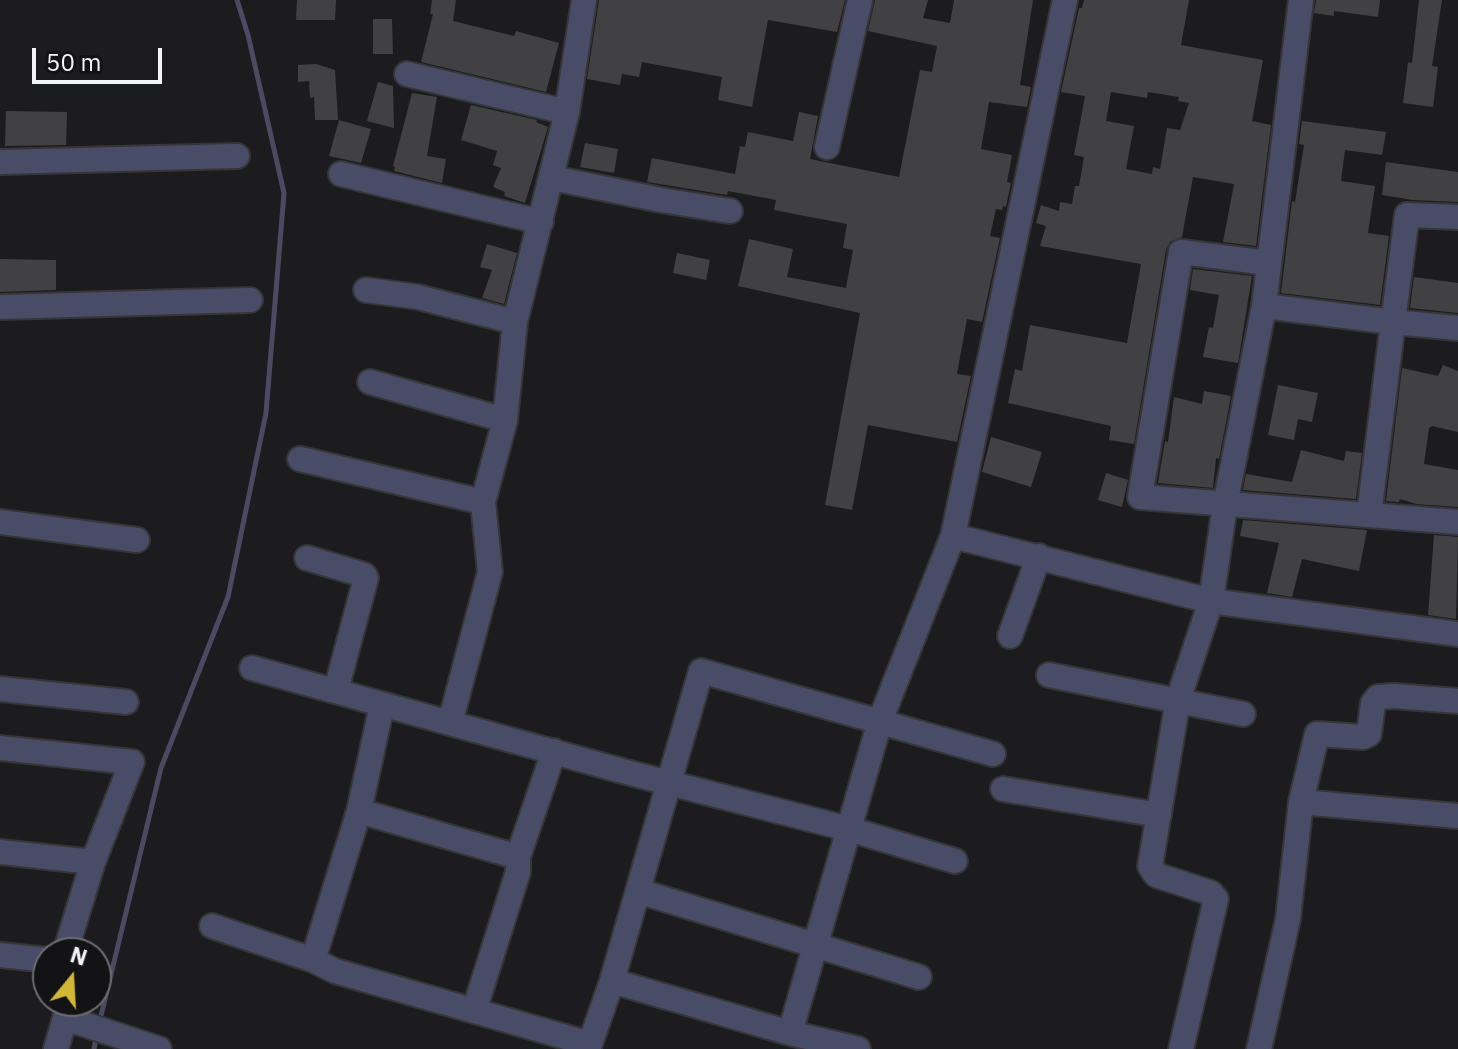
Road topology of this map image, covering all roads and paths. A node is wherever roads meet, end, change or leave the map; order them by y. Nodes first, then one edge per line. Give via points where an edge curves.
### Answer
1 (584, 0) edge
2 (860, 0) edge
3 (1065, 0) edge
4 (1301, 0) edge
5 (407, 74) dead end
6 (567, 112) junction
7 (827, 147) dead end
8 (237, 156) dead end
9 (0, 162) edge
10 (341, 174) dead end
11 (552, 178) junction
12 (730, 211) dead end
13 (1458, 217) edge
14 (541, 222) junction
15 (1268, 263) junction
16 (366, 290) dead end
17 (250, 300) dead end
18 (1264, 306) junction
19 (0, 307) edge
20 (515, 322) junction
21 (1393, 322) junction
22 (1458, 328) edge
23 (370, 382) dead end
24 (505, 420) junction
25 (300, 459) dead end
26 (483, 502) junction
27 (1225, 505) junction
28 (1369, 515) junction
29 (0, 522) edge
30 (1458, 522) edge
31 (953, 536) junction
32 (137, 540) dead end
33 (1039, 556) junction
34 (307, 558) dead end
35 (1211, 601) junction
36 (1458, 634) edge
37 (1010, 636) dead end
38 (252, 668) dead end
39 (1049, 675) dead end
40 (0, 689) edge
41 (336, 690) junction
42 (1178, 700) junction
43 (1458, 701) edge
44 (126, 702) dead end
45 (382, 705) junction
46 (1243, 714) dead end
47 (880, 721) junction
48 (450, 723) junction
49 (0, 748) edge
50 (554, 751) junction
51 (993, 754) dead end
52 (670, 784) junction
53 (1003, 789) dead end
54 (1301, 802) junction
55 (359, 811) junction
56 (1159, 815) junction
57 (1458, 816) edge
58 (849, 829) junction
59 (0, 852) edge
60 (518, 857) junction
61 (955, 861) dead end
62 (93, 862) junction
63 (638, 891) junction
64 (212, 926) dead end
65 (70, 937) edge
66 (815, 946) junction
67 (0, 955) edge
68 (32, 958) edge
69 (313, 960) junction
70 (919, 977) dead end
71 (612, 981) junction
72 (474, 1011) junction
73 (64, 1017) edge
74 (79, 1017) edge
75 (790, 1033) junction
76 (56, 1049) edge
77 (159, 1049) edge
78 (858, 1049) edge
79 (1181, 1049) edge
80 (1259, 1049) edge

1 - 6 street
2 - 7 street
3 - 31 street
4 - 15 street
5 - 6 street
6 - 11 street
8 - 9 street
10 - 14 street
11 - 12 street
11 - 14 street
13 - 21 street via 1407,215
14 - 20 street
15 - 18 street
15 - 27 street via 1181,252 1140,497
16 - 20 street via 418,297
17 - 19 street
18 - 21 street
18 - 27 street
20 - 24 street
21 - 22 street
21 - 28 street
23 - 24 street
24 - 26 street
25 - 26 street
26 - 48 street via 490,572
27 - 28 street
27 - 35 street
28 - 30 street
29 - 32 street
31 - 33 street
31 - 47 street
33 - 35 street
33 - 37 street
34 - 41 street via 366,578
35 - 36 street
35 - 42 street
38 - 41 street
39 - 42 street
40 - 44 street
41 - 45 street
42 - 46 street
42 - 56 street
43 - 54 street via 1378,697 1369,734 1317,734
45 - 48 street
45 - 55 street
47 - 51 street
47 - 52 street via 701,671
47 - 58 street
48 - 50 street
49 - 62 street via 132,762
50 - 52 street
50 - 60 street
52 - 58 street
52 - 63 street
53 - 56 street
54 - 57 street
54 - 80 street via 1288,919
55 - 60 street
55 - 69 street
56 - 79 street via 1150,866 1156,875 1216,899
58 - 61 street
58 - 66 street
59 - 62 street
60 - 72 street via 518,872
62 - 65 street
63 - 66 street
63 - 71 street
64 - 69 street
66 - 70 street
66 - 75 street
67 - 68 street
69 - 72 street
71 - 72 street via 590,1044
71 - 75 street
73 - 76 street
74 - 77 street via 98,1029
75 - 78 street

